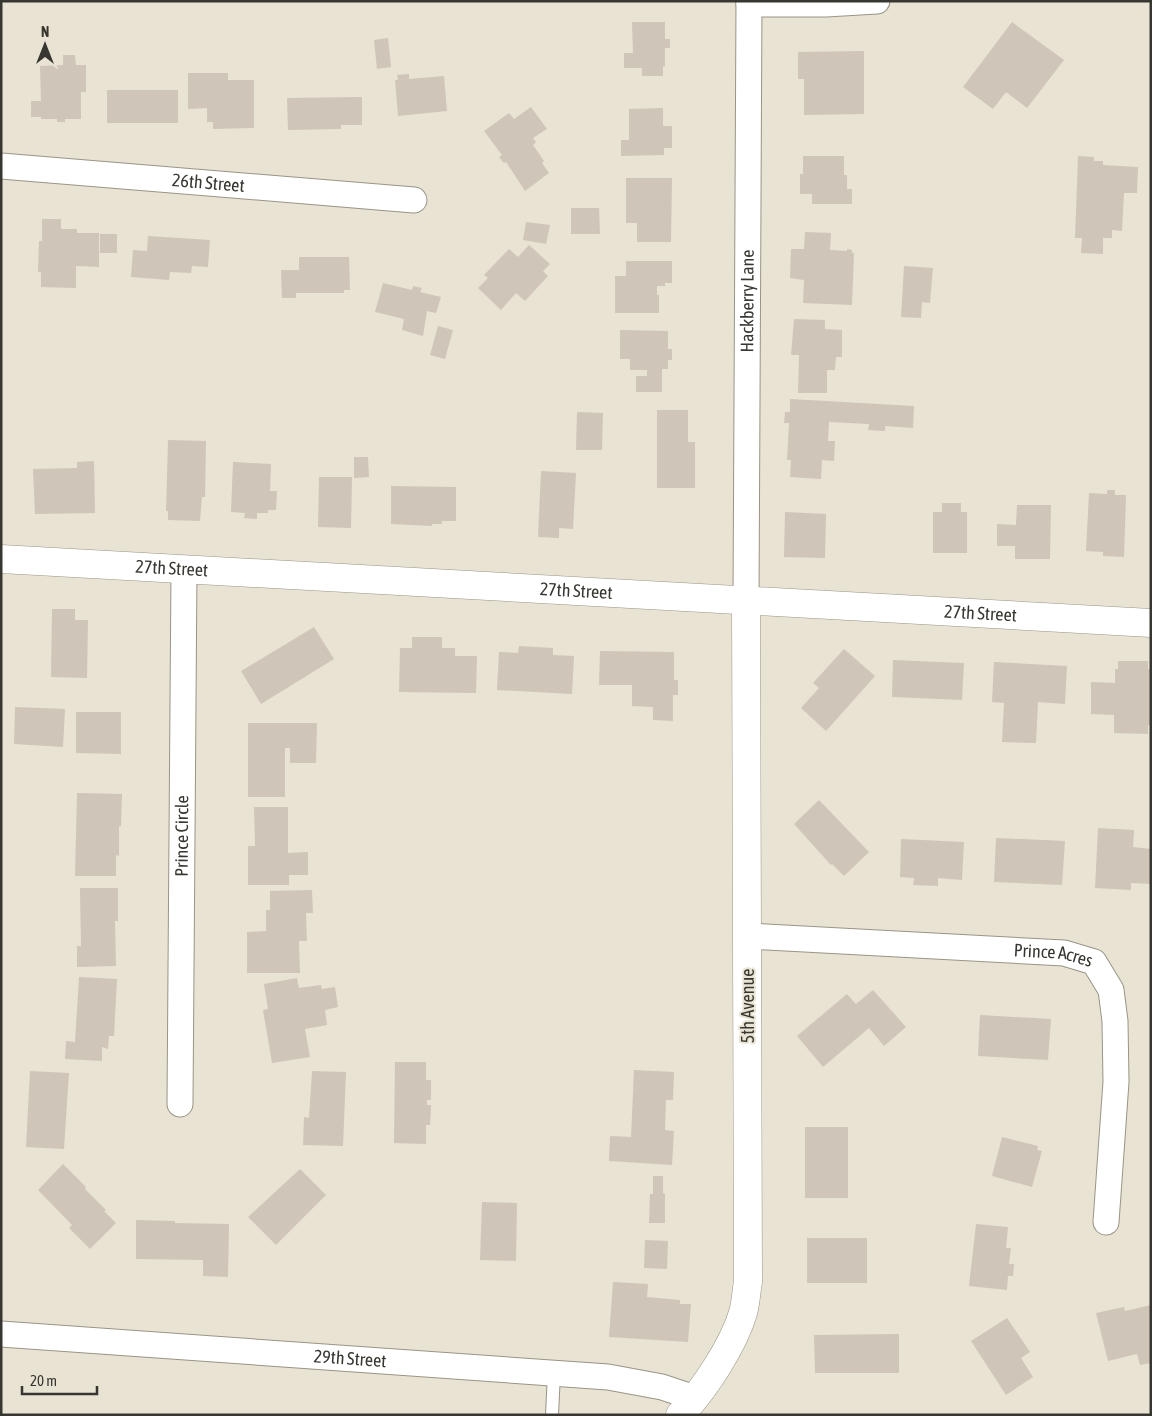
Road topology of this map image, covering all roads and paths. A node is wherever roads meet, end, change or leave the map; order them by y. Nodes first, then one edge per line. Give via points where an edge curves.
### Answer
1 (877, 1) edge
2 (749, 3) edge
3 (1, 166) edge
4 (414, 200) dead end
5 (1, 559) edge
6 (184, 569) junction
7 (746, 600) junction
8 (1151, 623) edge
9 (748, 936) junction
10 (180, 1104) dead end
11 (1106, 1222) dead end
12 (1, 1334) edge
13 (554, 1374) junction
14 (688, 1406) edge
15 (552, 1415) edge

1 - 2 street
2 - 7 street, Hackberry Lane
3 - 4 street, 26th Street
5 - 6 street, 27th Street
6 - 7 street, 27th Street
6 - 10 street, Prince Circle
7 - 8 street, 27th Street
7 - 9 street, 5th Avenue
9 - 11 street, Prince Acres via 1064,953 1094,962 1112,990 1115,1021 1116,1082
9 - 14 street, 5th Avenue via 748,1282 743,1312 729,1346
12 - 13 street, 29th Street
13 - 14 street, 29th Street via 608,1377 662,1388
13 - 15 lane

